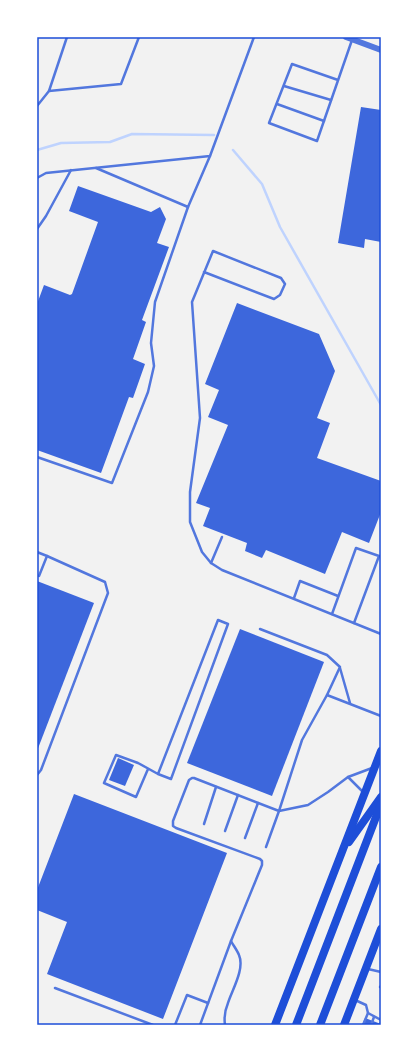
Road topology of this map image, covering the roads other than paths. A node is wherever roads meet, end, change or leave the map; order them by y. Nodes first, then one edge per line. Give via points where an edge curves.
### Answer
1 (67, 37) edge
2 (139, 37) edge
3 (254, 37) edge
4 (348, 38) edge
5 (381, 50) edge
6 (338, 80) junction
7 (284, 86) junction
8 (49, 91) junction
9 (331, 100) junction
10 (277, 104) junction
11 (37, 106) edge
12 (324, 121) junction
13 (210, 156) junction
14 (95, 168) junction
15 (71, 170) junction
16 (37, 178) edge
17 (188, 207) junction
18 (37, 229) edge
19 (204, 272) junction
20 (37, 457) edge
21 (222, 537) dead end
22 (37, 552) edge
23 (47, 556) junction
24 (212, 563) junction
25 (39, 576) dead end
26 (338, 596) junction
27 (294, 598) junction
28 (332, 614) junction
29 (354, 623) junction
30 (260, 629) dead end
31 (381, 634) edge
32 (340, 667) junction
33 (327, 695) junction
34 (350, 704) junction
35 (381, 716) edge
36 (381, 750) edge
37 (375, 766) junction
38 (148, 769) junction
39 (158, 774) junction
40 (37, 775) edge
41 (348, 777) junction
42 (216, 787) junction
43 (364, 794) junction
44 (238, 796) junction
45 (381, 797) edge
46 (258, 803) junction
47 (381, 804) edge
48 (279, 811) junction
49 (204, 824) dead end
50 (224, 831) dead end
51 (245, 838) dead end
52 (266, 847) dead end
53 (342, 852) junction
54 (381, 867) edge
55 (381, 929) edge
56 (231, 941) junction
57 (378, 946) edge
58 (366, 968) junction
59 (381, 972) edge
60 (55, 988) dead end
61 (354, 999) junction
62 (208, 1004) junction
63 (368, 1012) junction
64 (374, 1017) junction
65 (381, 1022) edge
66 (154, 1025) edge
67 (175, 1025) edge
68 (200, 1025) edge
69 (225, 1025) edge
70 (275, 1025) edge
71 (296, 1025) edge
72 (320, 1025) edge
73 (344, 1025) edge
74 (363, 1025) edge
75 (371, 1025) edge

1 - 8 lane
2 - 8 lane via 121,84
3 - 13 lane
4 - 5 street
4 - 6 lane
6 - 7 lane via 292,64
6 - 9 lane
7 - 9 lane
7 - 10 lane
8 - 11 lane
9 - 12 lane
10 - 12 lane
10 - 12 lane via 269,123 317,141
13 - 14 lane
13 - 17 lane
14 - 15 lane
14 - 17 lane
15 - 16 lane via 46,173
15 - 18 lane
17 - 20 lane via 155,302 151,343 154,366 148,392 112,483
19 - 19 lane via 212,251 282,278 284,284 280,295 274,298
19 - 24 lane via 192,302 200,418 190,492 190,522 202,552
21 - 24 lane
22 - 23 lane
23 - 25 lane
23 - 40 lane via 105,582 108,593
24 - 27 lane via 222,570
26 - 27 lane via 300,581
26 - 28 lane
26 - 29 lane via 356,548 379,556
27 - 28 lane
28 - 29 lane
29 - 31 lane
30 - 32 lane via 327,655
32 - 33 lane
32 - 34 lane
33 - 34 lane
33 - 48 lane via 302,740
34 - 35 lane
36 - 37 highway
37 - 41 lane
37 - 43 highway
38 - 38 lane via 136,797 104,783 116,755
38 - 39 lane
39 - 39 lane via 171,779 228,624 218,620
41 - 43 lane
41 - 48 lane via 308,805
42 - 44 lane
42 - 49 lane
42 - 56 lane via 194,778 189,780 173,826 262,861
43 - 53 highway
44 - 46 lane
44 - 50 lane
45 - 53 highway
46 - 48 lane
46 - 51 lane
47 - 71 highway
48 - 52 lane
53 - 70 highway
54 - 72 highway
55 - 57 highway
56 - 62 lane
56 - 69 lane via 239,954 241,964 226,1010
57 - 58 highway
58 - 59 lane
58 - 61 highway
60 - 66 lane
61 - 63 lane via 366,1005
61 - 73 highway
62 - 67 lane via 187,995
62 - 68 lane
63 - 64 lane
63 - 74 lane
64 - 65 lane
64 - 75 lane

